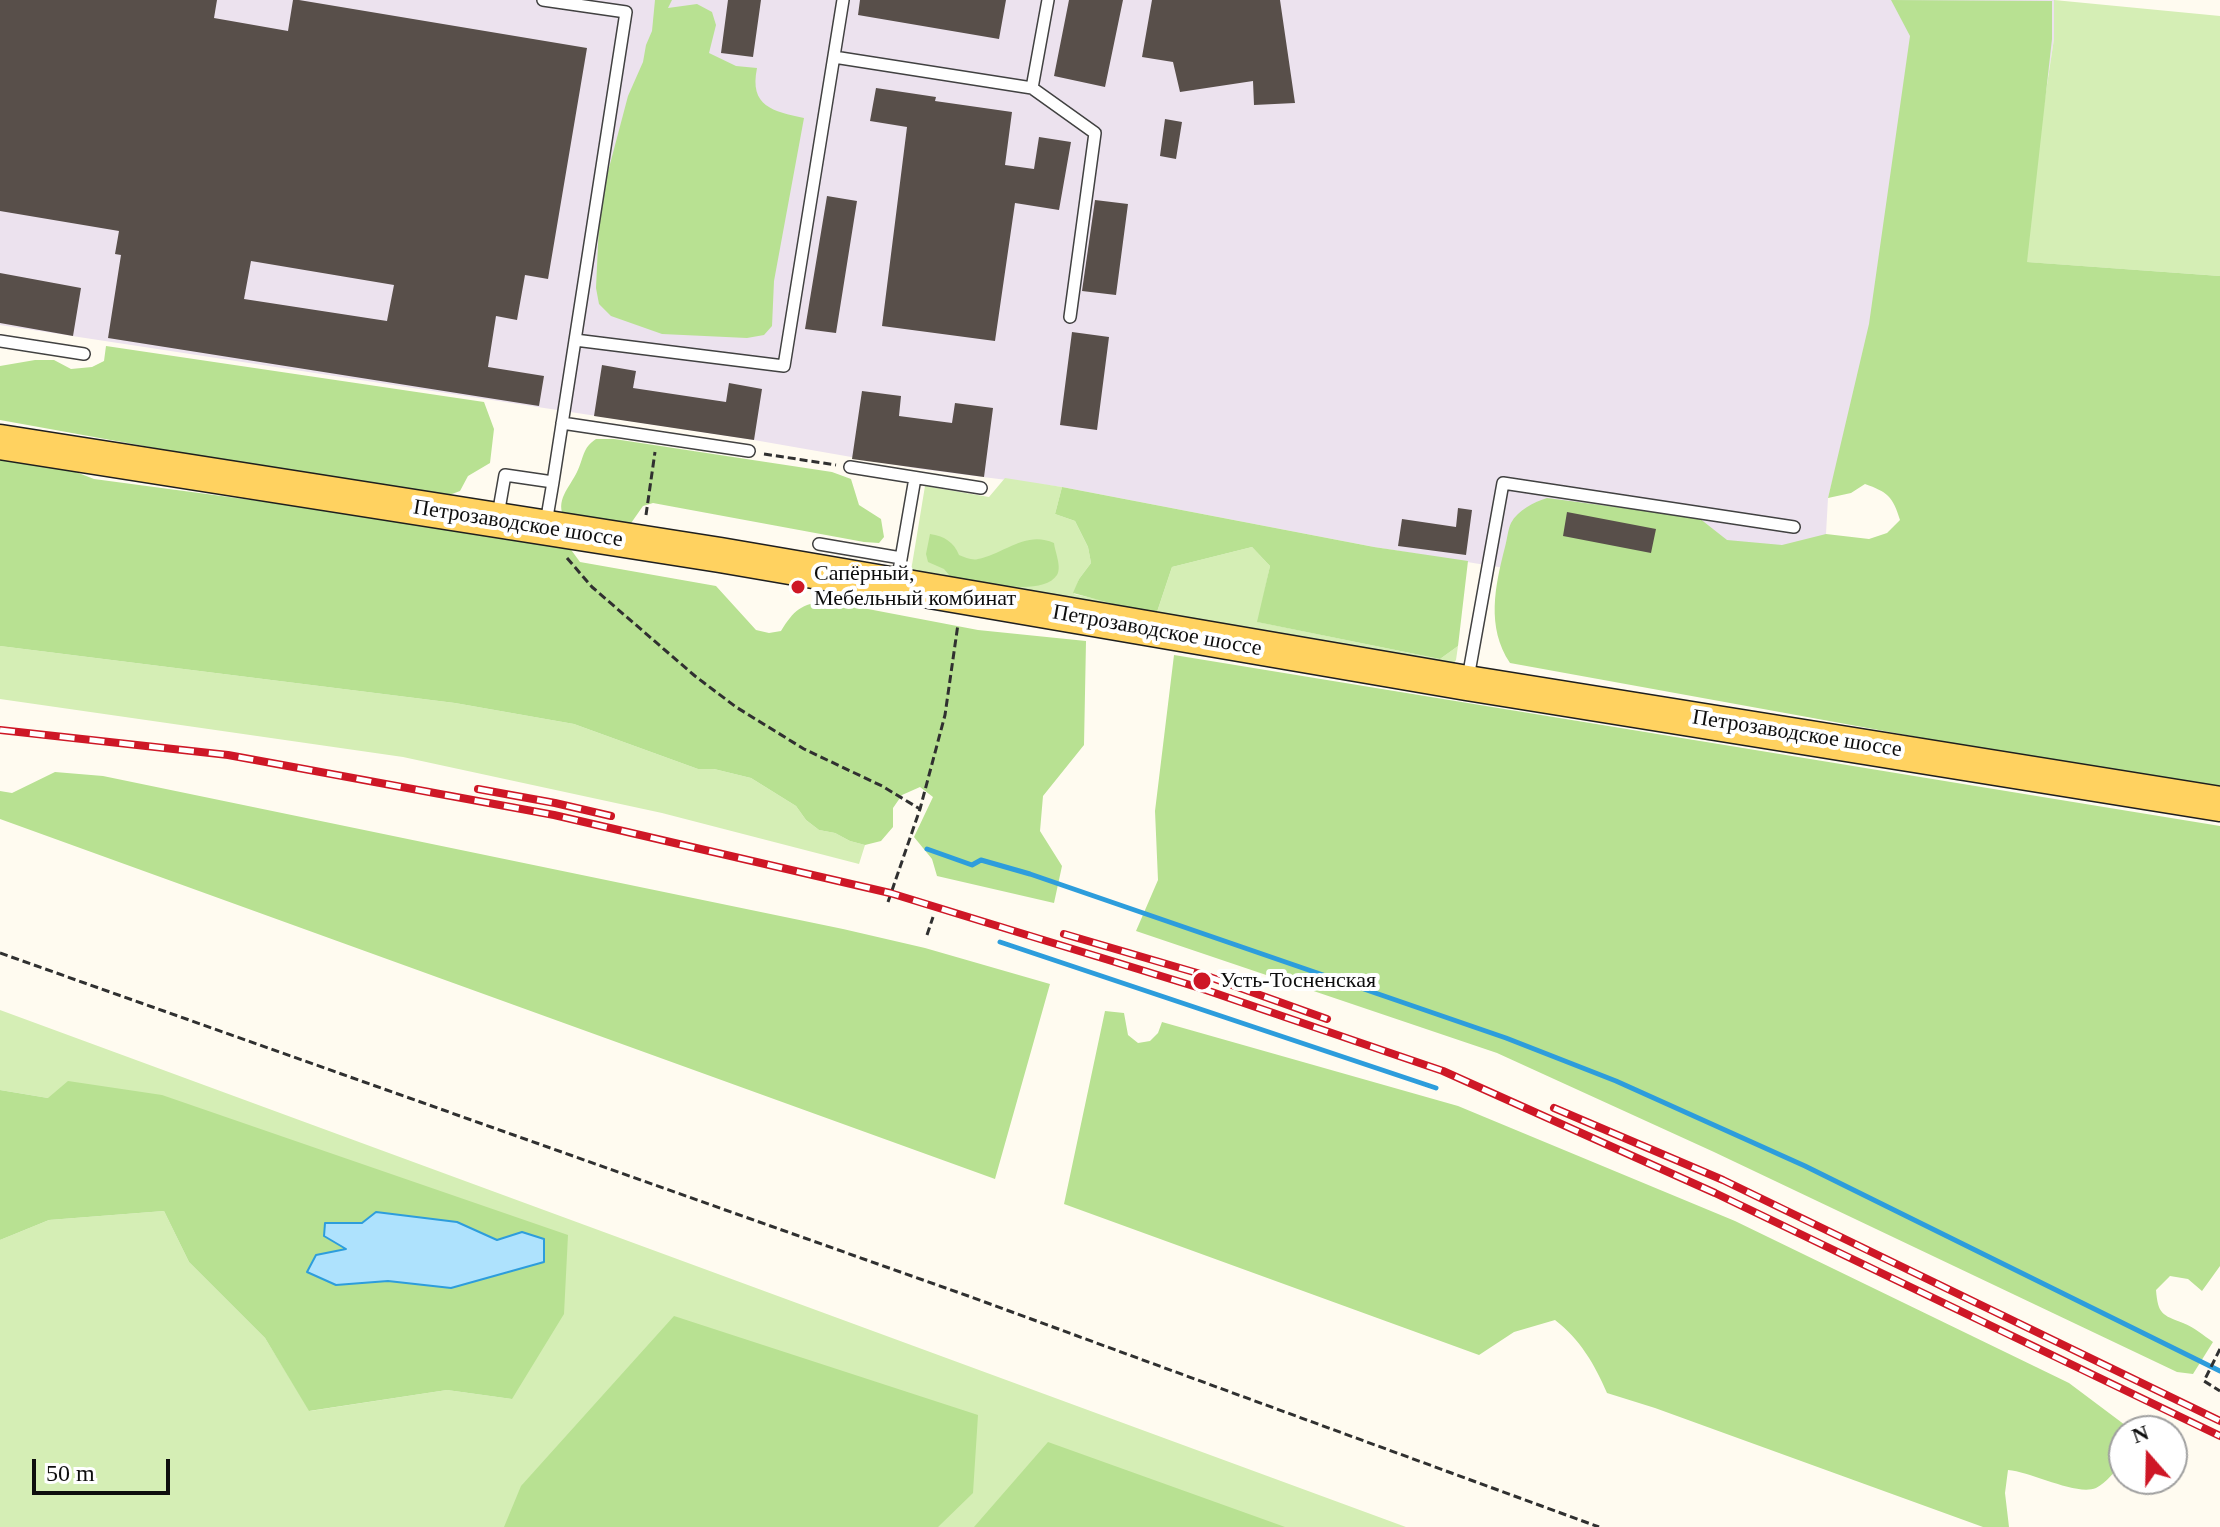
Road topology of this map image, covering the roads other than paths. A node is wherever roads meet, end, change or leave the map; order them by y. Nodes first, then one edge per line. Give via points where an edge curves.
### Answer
1 (543, 0) edge
2 (843, 0) edge
3 (1048, 0) edge
4 (834, 57) junction
5 (1032, 88) junction
6 (1070, 317) dead end
7 (575, 340) junction
8 (0, 341) edge
9 (84, 354) dead end
10 (562, 423) junction
11 (0, 442) edge
12 (749, 451) road end
13 (850, 467) road end
14 (915, 478) junction
15 (553, 482) junction
16 (981, 488) dead end
17 (497, 521) junction
18 (1794, 527) dead end
19 (546, 528) junction
20 (819, 544) dead end
21 (898, 572) junction
22 (1467, 683) junction
23 (2220, 804) edge

1 - 7 lane via 626,12
2 - 4 lane
3 - 5 lane
4 - 5 lane
4 - 7 lane via 784,366
5 - 6 lane via 1095,133
7 - 10 lane
8 - 9 lane
10 - 12 lane
10 - 15 lane
11 - 17 main road, Петрозаводское шоссе
13 - 14 lane
14 - 16 lane
14 - 21 lane
15 - 17 lane via 505,475
15 - 19 lane
17 - 19 main road, Петрозаводское шоссе
18 - 22 lane via 1503,483
19 - 21 main road, Петрозаводское шоссе
20 - 21 lane
21 - 22 main road, Петрозаводское шоссе via 962,598
22 - 23 main road, Петрозаводское шоссе

